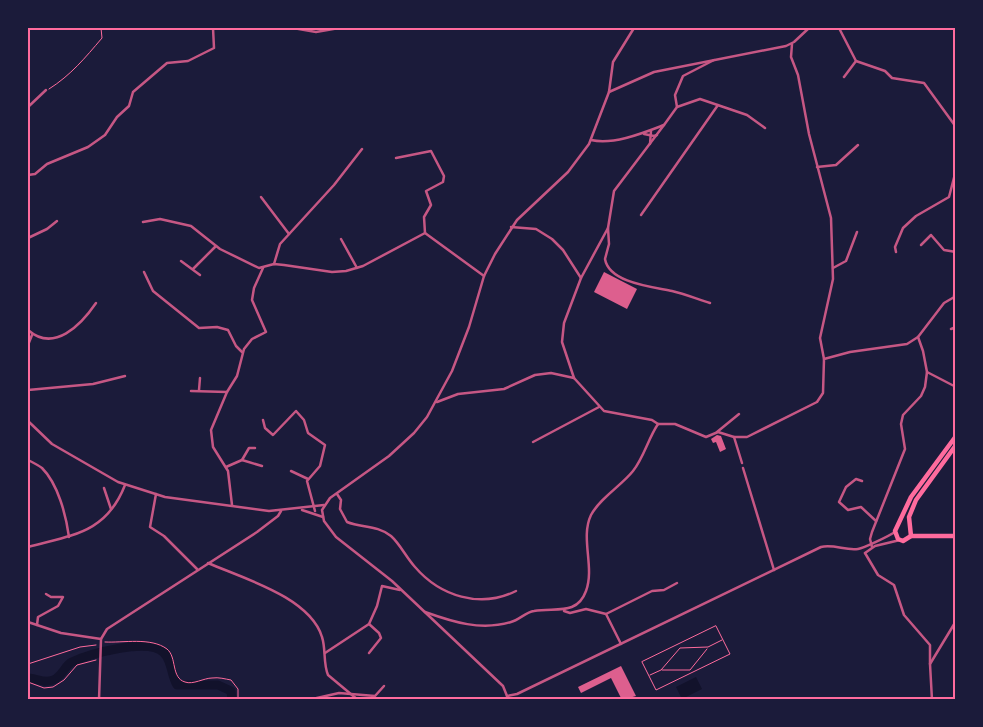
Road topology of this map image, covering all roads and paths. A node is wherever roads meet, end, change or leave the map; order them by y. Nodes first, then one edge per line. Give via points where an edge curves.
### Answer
1 (100, 28) edge
2 (213, 28) edge
3 (293, 28) edge
4 (339, 28) edge
5 (634, 28) edge
6 (809, 28) edge
7 (839, 28) edge
8 (792, 44) junction
9 (718, 58) junction
10 (856, 61) junction
11 (844, 77) dead end
12 (46, 90) joint
13 (609, 92) junction
14 (718, 105) junction
15 (28, 107) edge
16 (677, 107) junction
17 (664, 125) junction
18 (956, 127) edge
19 (764, 128) dead end
20 (651, 131) junction
21 (642, 134) junction
22 (659, 134) junction
23 (650, 136) junction
24 (591, 140) junction
25 (650, 145) junction
26 (858, 145) dead end
27 (362, 149) dead end
28 (396, 158) dead end
29 (817, 167) junction
30 (956, 170) edge
31 (28, 175) edge
32 (261, 197) dead end
33 (641, 215) dead end
34 (57, 221) dead end
35 (143, 222) dead end
36 (511, 227) junction
37 (608, 228) junction
38 (857, 232) dead end
39 (425, 233) junction
40 (289, 234) junction
41 (28, 238) edge
42 (341, 239) dead end
43 (921, 245) dead end
44 (216, 246) junction
45 (896, 252) dead end
46 (956, 252) edge
47 (181, 261) dead end
48 (274, 264) junction
49 (264, 268) junction
50 (357, 268) junction
51 (833, 268) junction
52 (193, 269) junction
53 (144, 272) dead end
54 (200, 275) dead end
55 (484, 276) junction
56 (581, 278) junction
57 (956, 281) edge
58 (955, 296) edge
59 (96, 303) dead end
60 (710, 303) dead end
61 (956, 327) edge
62 (951, 329) dead end
63 (28, 330) edge
64 (32, 334) junction
65 (918, 337) junction
66 (28, 345) edge
67 (242, 352) junction
68 (824, 359) junction
69 (927, 372) junction
70 (125, 376) dead end
71 (200, 378) dead end
72 (574, 378) junction
73 (956, 387) edge
74 (28, 390) edge
75 (199, 390) junction
76 (191, 391) dead end
77 (227, 392) junction
78 (436, 403) junction
79 (599, 407) junction
80 (739, 414) dead end
81 (263, 420) dead end
82 (28, 421) edge
83 (658, 424) junction
84 (715, 433) junction
85 (956, 436) edge
86 (734, 437) junction
87 (533, 442) dead end
88 (956, 445) edge
89 (254, 448) dead end
90 (28, 460) edge
91 (242, 460) junction
92 (742, 463) dead end
93 (262, 466) dead end
94 (226, 467) junction
95 (743, 468) dead end
96 (291, 471) dead end
97 (308, 479) junction
98 (862, 481) dead end
99 (125, 485) junction
100 (104, 488) dead end
101 (156, 494) junction
102 (337, 494) junction
103 (232, 505) junction
104 (324, 505) junction
105 (314, 506) junction
106 (111, 509) junction
107 (301, 509) junction
108 (315, 510) junction
109 (322, 510) junction
110 (281, 511) junction
111 (310, 511) junction
112 (322, 517) junction
113 (876, 521) junction
114 (910, 528) junction
115 (897, 529) junction
116 (911, 536) junction
117 (956, 536) edge
118 (69, 538) junction
119 (900, 540) junction
120 (870, 543) junction
121 (28, 547) edge
122 (872, 547) junction
123 (858, 549) junction
124 (864, 552) junction
125 (208, 563) junction
126 (198, 569) junction
127 (774, 570) junction
128 (677, 583) dead end
129 (402, 590) junction
130 (516, 590) dead end
131 (46, 594) dead end
132 (563, 610) junction
133 (424, 612) junction
134 (606, 614) junction
135 (956, 621) edge
136 (28, 622) edge
137 (369, 624) junction
138 (37, 625) junction
139 (101, 638) junction
140 (722, 640) junction
141 (101, 644) junction
142 (621, 644) junction
143 (708, 648) junction
144 (325, 653) junction
145 (369, 653) dead end
146 (101, 658) junction
147 (28, 664) edge
148 (930, 664) junction
149 (661, 670) junction
150 (649, 676) junction
151 (28, 682) edge
152 (384, 686) dead end
153 (348, 693) junction
154 (508, 696) junction
155 (99, 700) edge
156 (238, 700) edge
157 (308, 700) edge
158 (358, 700) edge
159 (505, 700) edge
160 (515, 700) edge
161 (932, 700) edge

1 - 12 path via 102,38 81,64
2 - 31 street via 214,48 188,61 167,63 133,92 129,106 105,135 88,147
3 - 4 street via 316,32
5 - 13 street via 613,62
6 - 8 street
7 - 10 street
8 - 9 street
8 - 29 street via 791,57 798,75
9 - 13 street via 654,72
9 - 16 street via 683,76 676,90
10 - 11 street
10 - 18 street via 885,71 892,78 924,83
12 - 15 street
13 - 24 street
14 - 16 street via 700,100
14 - 19 street via 747,115
14 - 33 street
16 - 17 street
17 - 20 street
17 - 22 street
20 - 21 street
20 - 23 street
21 - 23 street
21 - 24 street
22 - 23 street
22 - 25 street
23 - 25 street
24 - 36 street via 568,172
25 - 37 street via 614,191
26 - 29 street via 836,165
27 - 40 street
28 - 39 street via 431,151 444,176 443,182 426,191 431,205 424,217
29 - 51 street via 831,218
30 - 45 street via 949,197 916,216 903,228
32 - 40 street
34 - 41 street
35 - 44 street via 160,218 191,226
36 - 55 street
36 - 56 street via 536,229 552,239
37 - 56 street
37 - 60 street via 609,244 605,259 612,272 641,286
38 - 51 street via 846,261
39 - 50 street
39 - 55 street
40 - 48 street via 278,248
42 - 50 street
43 - 46 street via 931,235 944,250
44 - 49 street via 237,259
44 - 52 street
47 - 52 street
48 - 49 street
48 - 50 street via 332,272
49 - 67 street via 252,300 266,332 252,340
51 - 68 street via 828,311 820,338
52 - 54 street
53 - 67 street via 153,291 186,319 202,329 224,328
55 - 78 street via 469,327
56 - 72 street via 562,337
57 - 58 street
58 - 65 street via 944,304
59 - 64 street via 86,318 61,337 53,339
61 - 62 street
63 - 64 street
64 - 66 street
65 - 68 street via 904,346 850,352
65 - 69 street
67 - 77 street via 237,376
68 - 86 street via 823,393 817,402 747,437
69 - 73 street
69 - 113 street via 921,396 903,415 905,449
70 - 74 street via 93,384
71 - 75 street
72 - 78 street via 542,373 504,389 458,394
72 - 79 street
75 - 76 street
75 - 77 street
77 - 94 street via 210,434 213,447
78 - 102 street via 408,439
79 - 83 street via 610,413 652,420
79 - 87 street
80 - 84 street
81 - 97 street via 265,428 273,435 296,411 304,420 308,433 325,445 320,466
82 - 99 street via 52,444
83 - 84 street via 675,424 706,438
83 - 132 street via 632,471 592,514 588,531 586,591 579,602
84 - 86 street
85 - 115 main road via 911,497
86 - 92 street
88 - 114 main road via 916,500 909,516
89 - 91 street via 249,448
90 - 118 street via 42,468 54,486 64,510
91 - 93 street
91 - 94 street
94 - 103 street
95 - 127 street
96 - 97 street
97 - 105 street
98 - 113 street via 859,478 851,482 839,502 848,510 860,507
99 - 101 street
99 - 106 street
100 - 106 street
101 - 103 street
101 - 126 street via 150,527
102 - 104 street
102 - 130 street via 347,522 374,527 387,534 425,577 448,592 468,599 487,600
103 - 110 street
104 - 105 street
104 - 109 street
105 - 107 street
105 - 108 street
106 - 118 street via 92,527
107 - 110 street
107 - 111 street
108 - 109 street
108 - 111 street
109 - 112 street
110 - 125 street via 266,526
111 - 112 street
112 - 129 street via 340,540
113 - 120 street
114 - 115 main road via 906,524
114 - 116 main road
115 - 119 main road
115 - 120 street via 886,538
116 - 117 main road
116 - 119 main road via 905,541
118 - 121 street
119 - 122 street
120 - 122 street
120 - 123 street
122 - 124 street
123 - 124 street
123 - 127 street via 825,546
124 - 148 street via 878,575 894,585 904,615 929,643
125 - 126 street
125 - 144 street via 267,587 302,610 322,636
126 - 139 street via 120,619
127 - 142 street
128 - 134 street via 664,590 652,591
129 - 133 street
129 - 137 street via 381,588
131 - 138 street via 63,597 58,606 38,617
132 - 133 street via 531,611 513,622 475,626
132 - 134 street via 570,613 586,609
133 - 154 street via 505,689
134 - 142 street
135 - 148 street
136 - 138 street
137 - 144 street
137 - 145 street via 381,638
138 - 139 street via 61,633
139 - 141 street
140 - 143 path
140 - 150 path via 716,626 642,662
140 - 150 path via 730,654 656,690
141 - 146 street
141 - 147 path
141 - 156 path via 157,645 170,652 176,674 182,681 231,680 238,689
142 - 154 street
143 - 149 path via 680,648
143 - 149 path via 690,670
144 - 153 street via 328,675
146 - 151 path via 77,665 53,687 44,688
146 - 155 street
148 - 161 street
149 - 150 path
152 - 153 street via 375,696
153 - 157 street
153 - 158 street
154 - 159 street
154 - 160 lane

